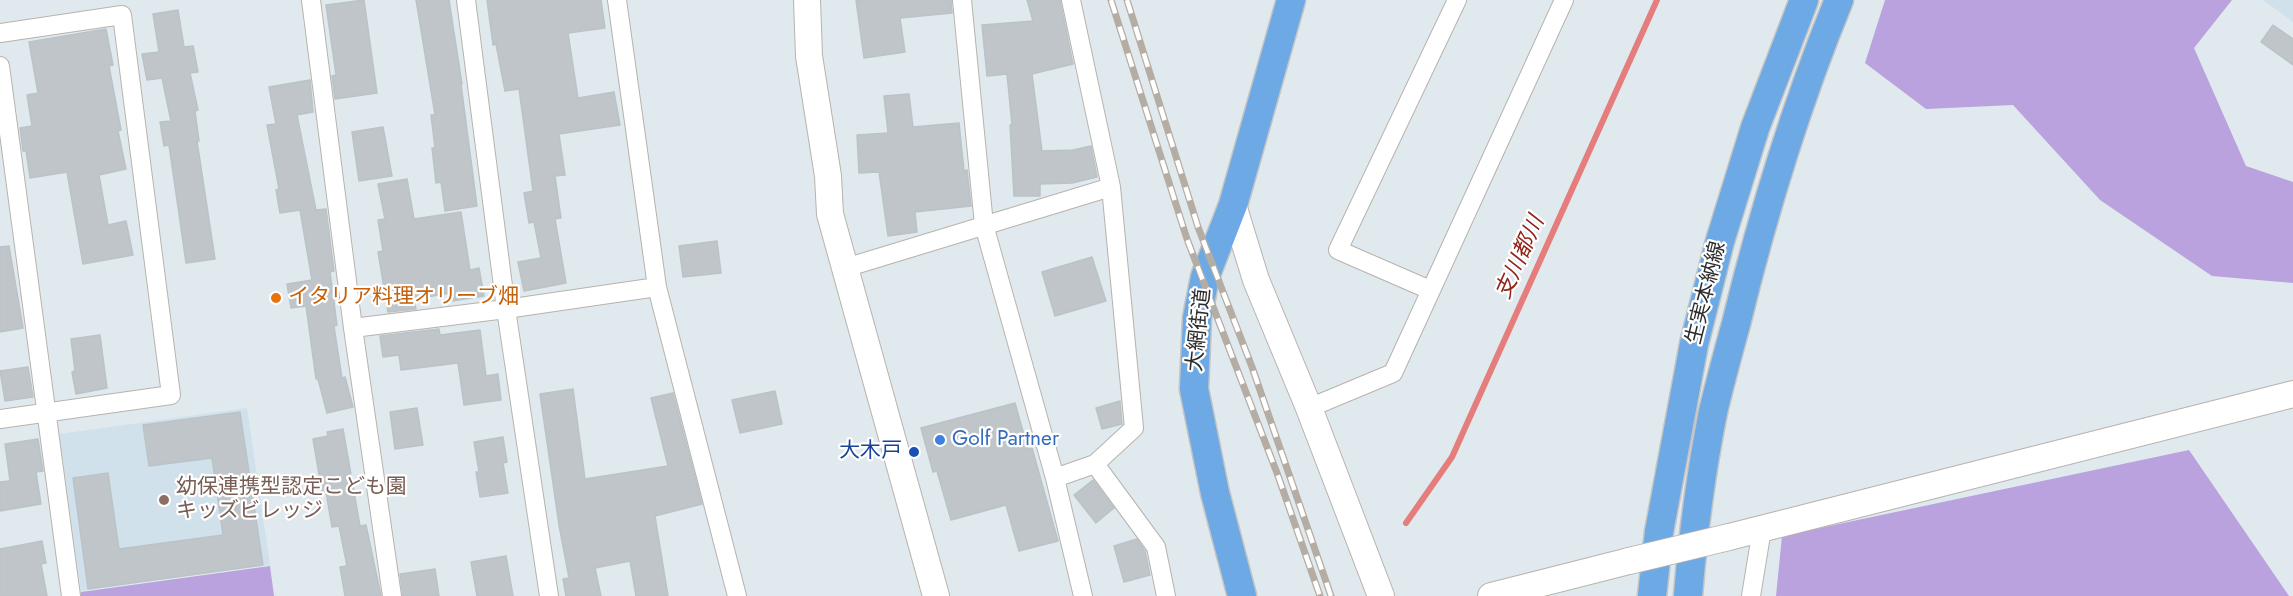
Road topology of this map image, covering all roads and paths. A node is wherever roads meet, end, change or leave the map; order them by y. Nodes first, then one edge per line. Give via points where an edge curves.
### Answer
1 (311, 0) edge
2 (466, 0) edge
3 (617, 0) edge
4 (793, 0) edge
5 (807, 0) edge
6 (962, 0) edge
7 (1071, 0) edge
8 (1291, 0) edge
9 (1457, 0) edge
10 (1564, 0) edge
11 (1804, 0) edge
12 (1839, 0) edge
13 (0, 33) edge
14 (0, 66) edge
15 (1111, 187) junction
16 (1233, 205) junction
17 (830, 214) junction
18 (984, 225) junction
19 (845, 268) junction
20 (657, 287) junction
21 (1430, 290) junction
22 (506, 309) junction
23 (353, 328) junction
24 (2293, 394) edge
25 (1309, 408) junction
26 (45, 414) junction
27 (0, 419) edge
28 (1095, 464) junction
29 (1055, 478) junction
30 (1762, 529) junction
31 (70, 596) edge
32 (392, 596) edge
33 (549, 596) edge
34 (737, 596) edge
35 (936, 596) edge
36 (1083, 596) edge
37 (1166, 596) edge
38 (1242, 596) edge
39 (1381, 596) edge
40 (1491, 596) edge
41 (1652, 596) edge
42 (1688, 596) edge
43 (1751, 596) edge

1 - 23 street
2 - 22 street
3 - 20 street
4 - 17 street via 803,116 816,177
5 - 17 street via 809,56 828,176
6 - 18 street
7 - 15 street
8 - 16 main road, 大網街道
9 - 21 street via 1338,250
10 - 21 street
11 - 41 main road, 生実本納線 via 1755,128 1714,261 1694,344 1659,532
12 - 42 main road, 生実本納線 via 1811,69 1750,265 1713,412 1694,528
13 - 26 street via 122,15 171,395
14 - 26 street
15 - 18 street
15 - 28 street via 1134,428
16 - 25 street via 1256,280
16 - 38 main road, 大網街道 via 1205,277 1197,318 1194,389 1215,493
17 - 19 street
18 - 19 street
18 - 29 street
19 - 35 street
20 - 22 street
20 - 34 street
21 - 25 street via 1393,373
22 - 23 street
22 - 33 street
23 - 32 street
24 - 30 street
25 - 39 street
26 - 27 street
26 - 31 street
28 - 29 street
28 - 37 street via 1156,547
29 - 36 street
30 - 40 street, bridge
30 - 43 street

